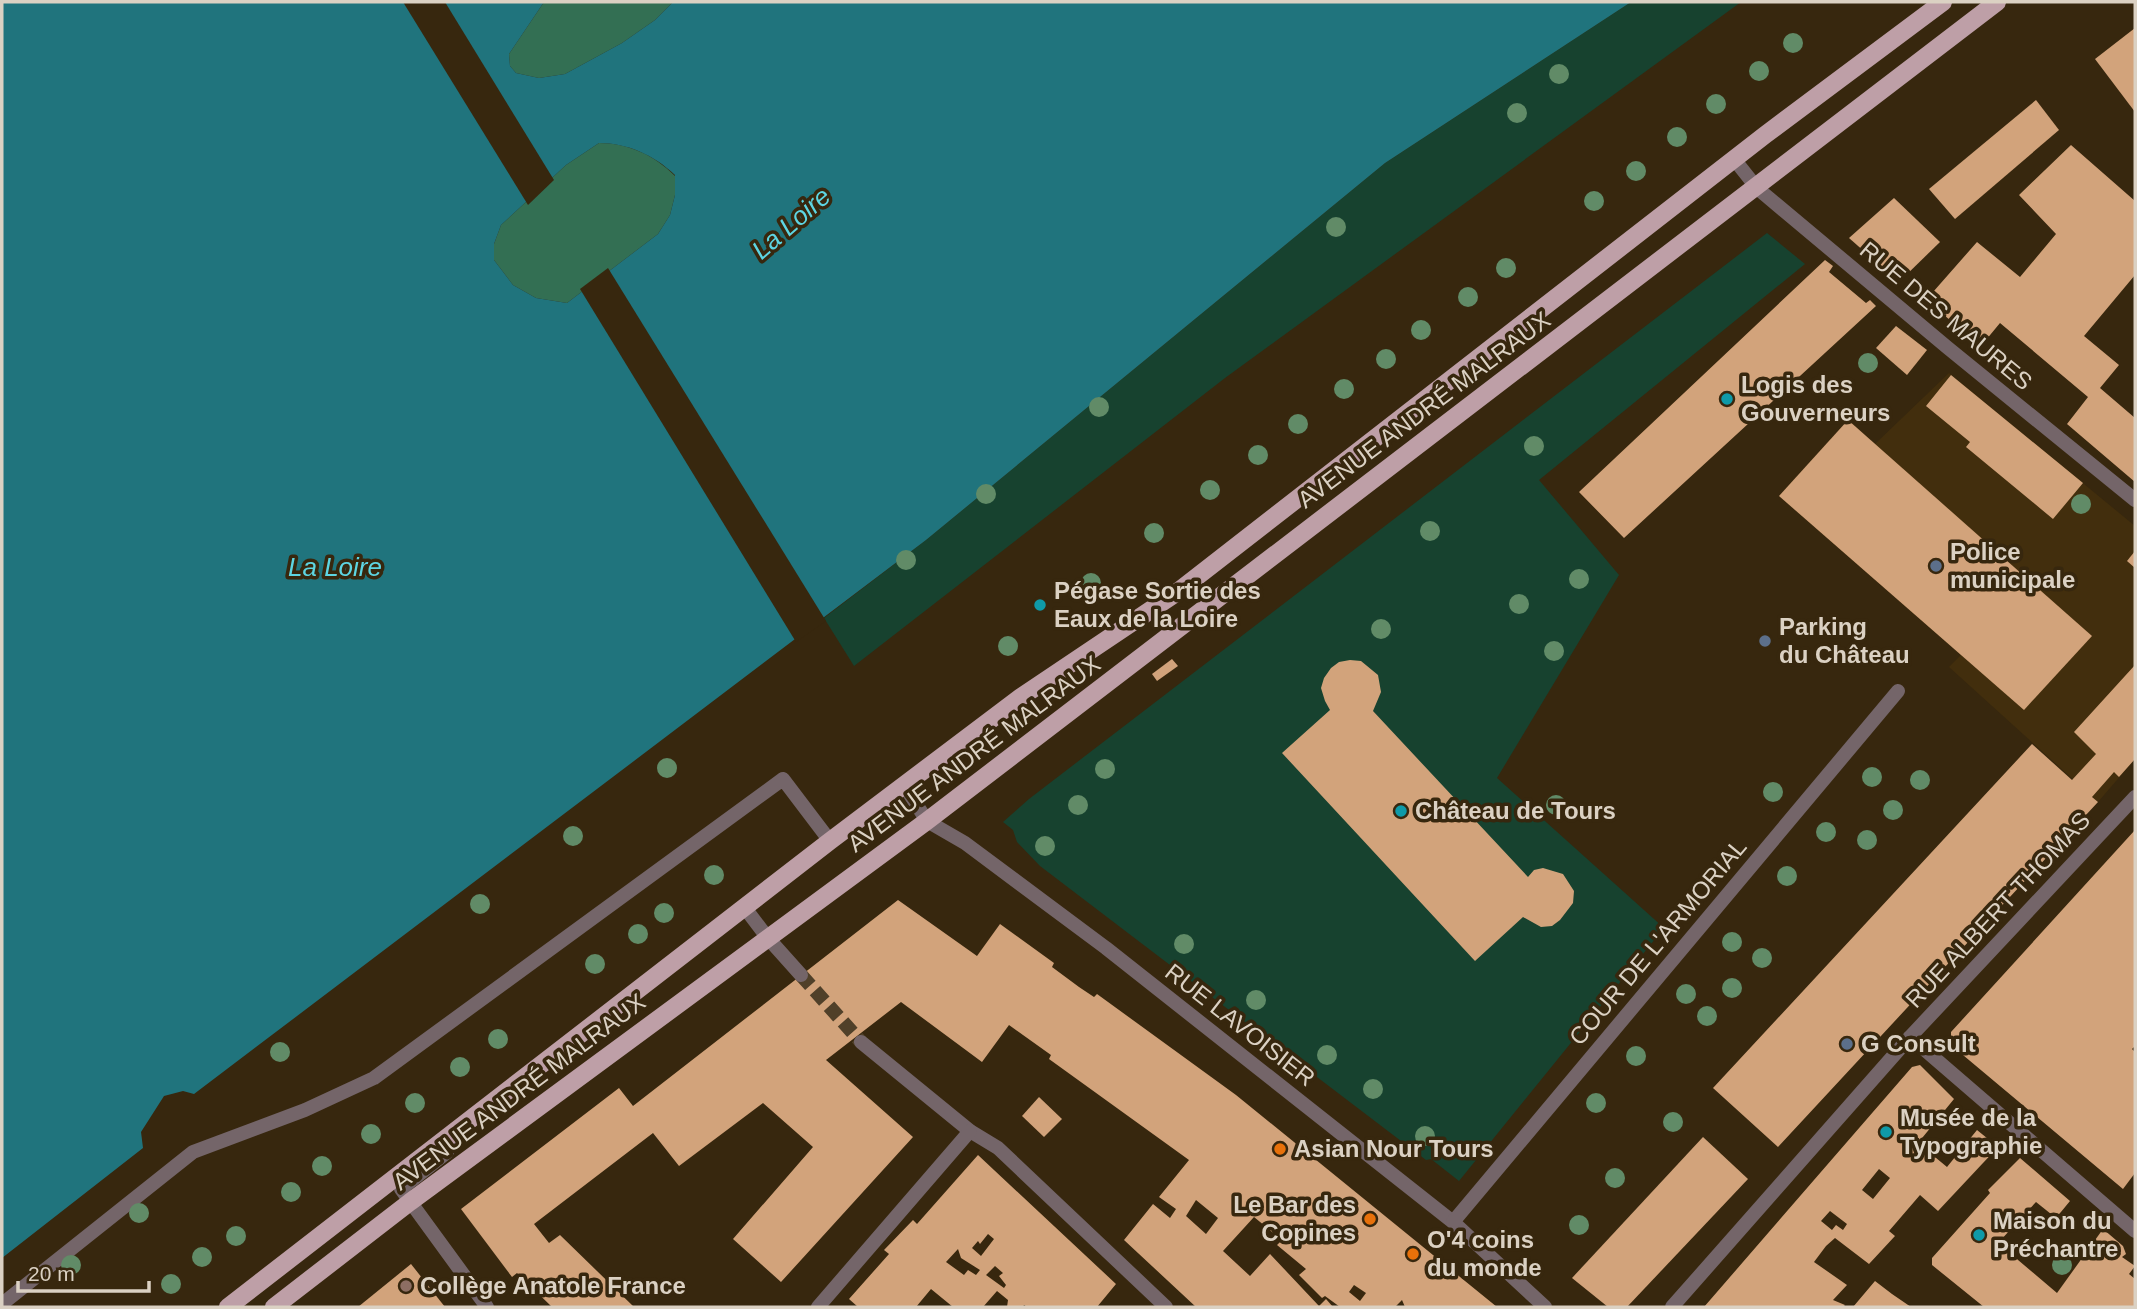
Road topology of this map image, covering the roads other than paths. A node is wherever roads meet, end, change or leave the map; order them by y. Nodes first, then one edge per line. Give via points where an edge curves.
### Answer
1 (1943, 2) edge
2 (1997, 2) edge
3 (1734, 159) junction
4 (1757, 188) junction
5 (2135, 500) edge
6 (1898, 691) dead end
7 (904, 785) junction
8 (2135, 797) edge
9 (928, 821) junction
10 (830, 841) junction
11 (745, 908) junction
12 (767, 937) junction
13 (801, 975) tunnel mouth
14 (1910, 1037) junction
15 (862, 1042) tunnel mouth
16 (467, 1119) junction
17 (970, 1131) junction
18 (410, 1202) junction
19 (1453, 1222) junction
20 (2135, 1231) edge
21 (2, 1304) edge
22 (228, 1307) edge
23 (274, 1307) edge
24 (487, 1307) edge
25 (818, 1307) edge
26 (1166, 1307) edge
27 (1545, 1307) edge
28 (1672, 1307) edge

1 - 3 main road, AVENUE ANDRÉ MALRAUX
2 - 4 main road, AVENUE ANDRÉ MALRAUX
3 - 4 street, RUE DES MAURES
3 - 7 main road, AVENUE ANDRÉ MALRAUX via 1176,593 1021,697
4 - 5 street, RUE DES MAURES
4 - 9 main road, AVENUE ANDRÉ MALRAUX
6 - 19 street, COUR DE L'ARMORIAL
7 - 9 street, RUE LAVOISIER
7 - 10 main road, AVENUE ANDRÉ MALRAUX
8 - 14 street, RUE ALBERT THOMAS
9 - 12 main road, AVENUE ANDRÉ MALRAUX
9 - 19 street, RUE LAVOISIER via 965,843 1106,948
10 - 11 main road, AVENUE ANDRÉ MALRAUX
10 - 21 street via 783,779 374,1078 305,1110 193,1152
11 - 12 street
11 - 16 main road, AVENUE ANDRÉ MALRAUX
12 - 13 street
12 - 18 main road, AVENUE ANDRÉ MALRAUX
14 - 20 street
14 - 28 street, RUE ALBERT THOMAS
15 - 17 street
16 - 18 street via 446,1153 401,1189
16 - 22 main road, AVENUE ANDRÉ MALRAUX
17 - 25 street
17 - 26 street via 998,1148
18 - 23 main road, AVENUE ANDRÉ MALRAUX
18 - 24 street
19 - 27 street, RUE LAVOISIER

